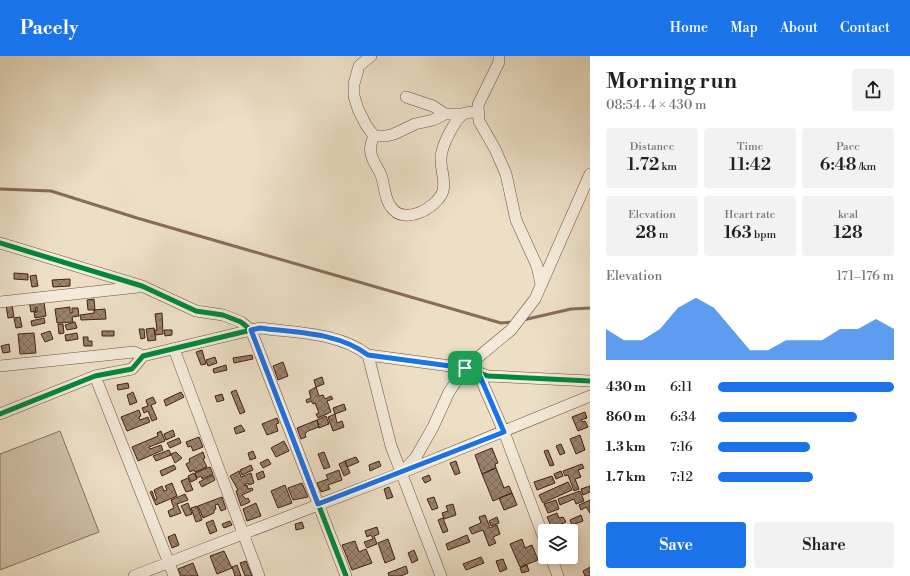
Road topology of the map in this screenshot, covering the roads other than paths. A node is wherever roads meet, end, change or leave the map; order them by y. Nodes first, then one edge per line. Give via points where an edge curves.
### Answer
1 (370, 56) edge
2 (499, 56) edge
3 (406, 97) dead end
4 (477, 112) junction
5 (445, 114) junction
6 (464, 114) junction
7 (374, 136) junction
8 (590, 174) edge
9 (0, 243) edge
10 (541, 284) junction
11 (142, 286) junction
12 (0, 302) edge
13 (251, 330) junction
14 (174, 349) junction
15 (368, 355) junction
16 (143, 356) junction
17 (0, 366) edge
18 (465, 368) junction
19 (479, 374) junction
20 (95, 376) junction
21 (590, 381) edge
22 (590, 396) edge
23 (0, 414) edge
24 (504, 432) junction
25 (400, 473) junction
26 (318, 504) junction
27 (539, 524) edge
28 (242, 534) junction
29 (169, 562) junction
30 (554, 564) edge
31 (134, 576) edge
32 (174, 576) edge
33 (259, 576) edge
34 (346, 576) edge
35 (441, 576) edge
36 (558, 576) edge

1 - 7 street via 359,66 354,96 366,125
2 - 4 street via 499,62 478,104
3 - 5 street via 433,106
4 - 6 street
4 - 10 street via 506,174 516,220
5 - 6 street
5 - 7 street via 394,134
6 - 7 street via 452,129 441,155 444,180 441,196 431,207 416,214 405,215 390,207 381,175 371,154 370,147
8 - 10 street
9 - 11 street
10 - 18 street via 535,298 511,330
11 - 12 street
11 - 13 street via 196,311 223,315 241,322
13 - 14 street
13 - 15 street via 260,328 337,339 357,346
13 - 26 street
14 - 16 street
14 - 28 street
15 - 18 street
15 - 25 street
16 - 17 street via 134,352
16 - 20 street via 132,369
18 - 19 street
18 - 25 street via 448,392 433,427 416,457
19 - 21 street
19 - 24 street
20 - 23 street
20 - 29 street
22 - 24 street
24 - 25 street
24 - 27 street
25 - 26 street
25 - 35 street
26 - 28 street
26 - 34 street
28 - 29 street
28 - 33 street
29 - 31 street
29 - 32 street
30 - 36 street

